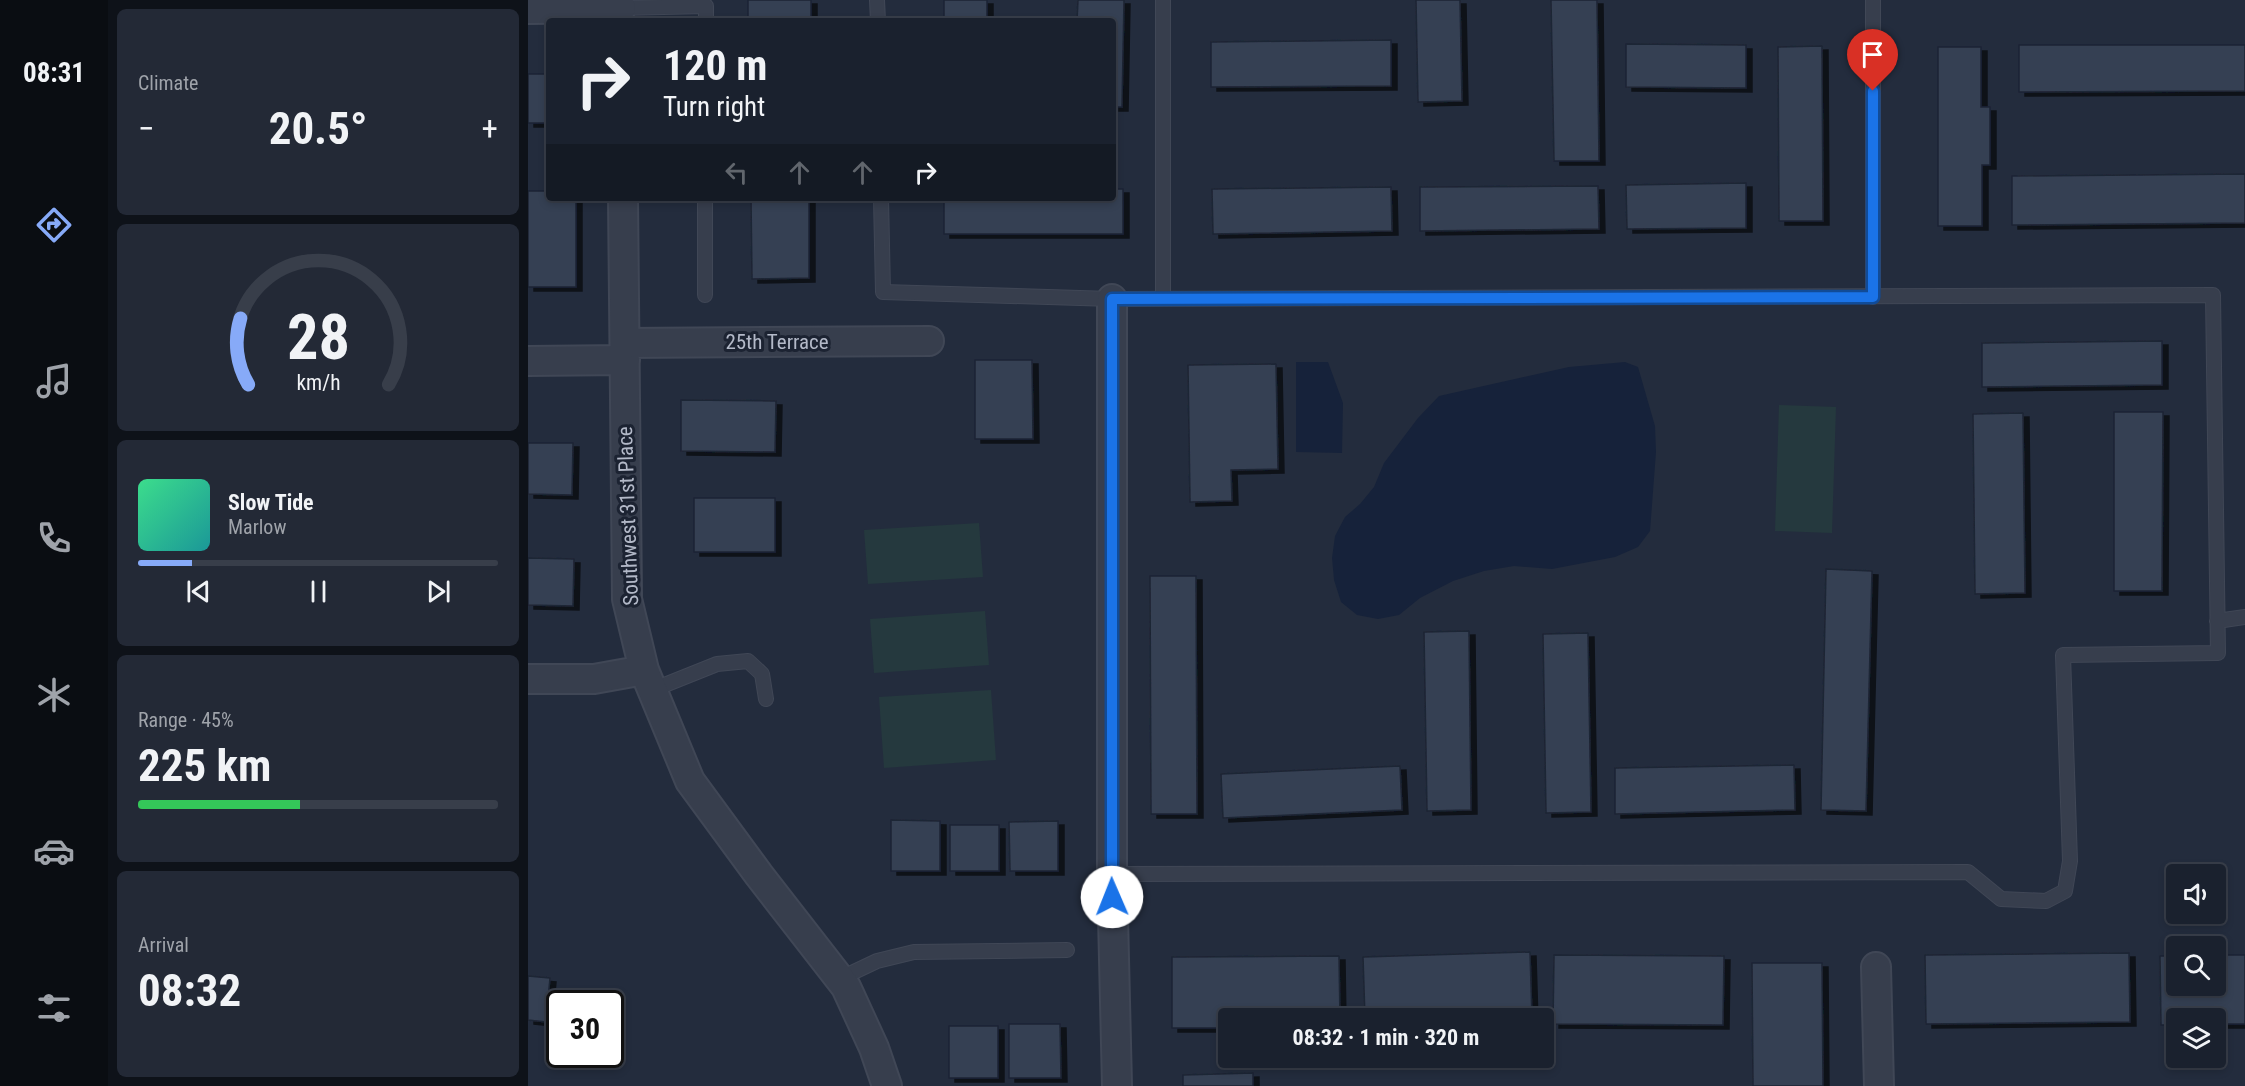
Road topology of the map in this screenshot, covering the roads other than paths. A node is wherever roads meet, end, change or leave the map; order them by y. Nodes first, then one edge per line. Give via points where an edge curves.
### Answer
1 (878, 0) edge
2 (1163, 0) edge
3 (1873, 0) edge
4 (528, 9) edge
5 (621, 10) edge
6 (706, 18) edge
7 (878, 18) edge
8 (623, 201) edge
9 (705, 201) edge
10 (881, 201) edge
11 (705, 295) dead end
12 (1873, 297) junction
13 (1112, 299) junction
14 (1163, 299) junction
15 (930, 341) dead end
16 (625, 352) junction
17 (528, 360) edge
18 (2245, 617) edge
19 (2217, 621) junction
20 (528, 679) edge
21 (648, 680) junction
22 (766, 699) dead end
23 (1112, 874) junction
24 (1067, 950) dead end
25 (1876, 967) dead end
26 (839, 979) junction
27 (887, 1086) edge
28 (1117, 1086) edge
29 (1879, 1086) edge

1 - 7 lane
2 - 14 lane
3 - 12 lane
4 - 5 street
5 - 6 lane via 706,6
8 - 16 street, Southwest 31st Place
9 - 11 lane
10 - 13 lane via 883,292
12 - 14 lane
12 - 19 lane via 2212,295
13 - 14 lane
13 - 23 street
15 - 16 street, 25th Terrace
16 - 17 street, 25th Terrace
16 - 21 street, Southwest 31st Place via 627,599
18 - 19 lane
19 - 23 lane via 2218,653 2063,655 2070,861 2065,891 2046,901 2001,899 1968,872
20 - 21 street
21 - 22 lane via 717,664 748,662 762,674
21 - 26 street, Southwest 31st Place via 690,781
23 - 28 street
24 - 26 lane via 914,952 877,961
25 - 29 street
26 - 27 street, Southwest 31st Place via 874,1048

